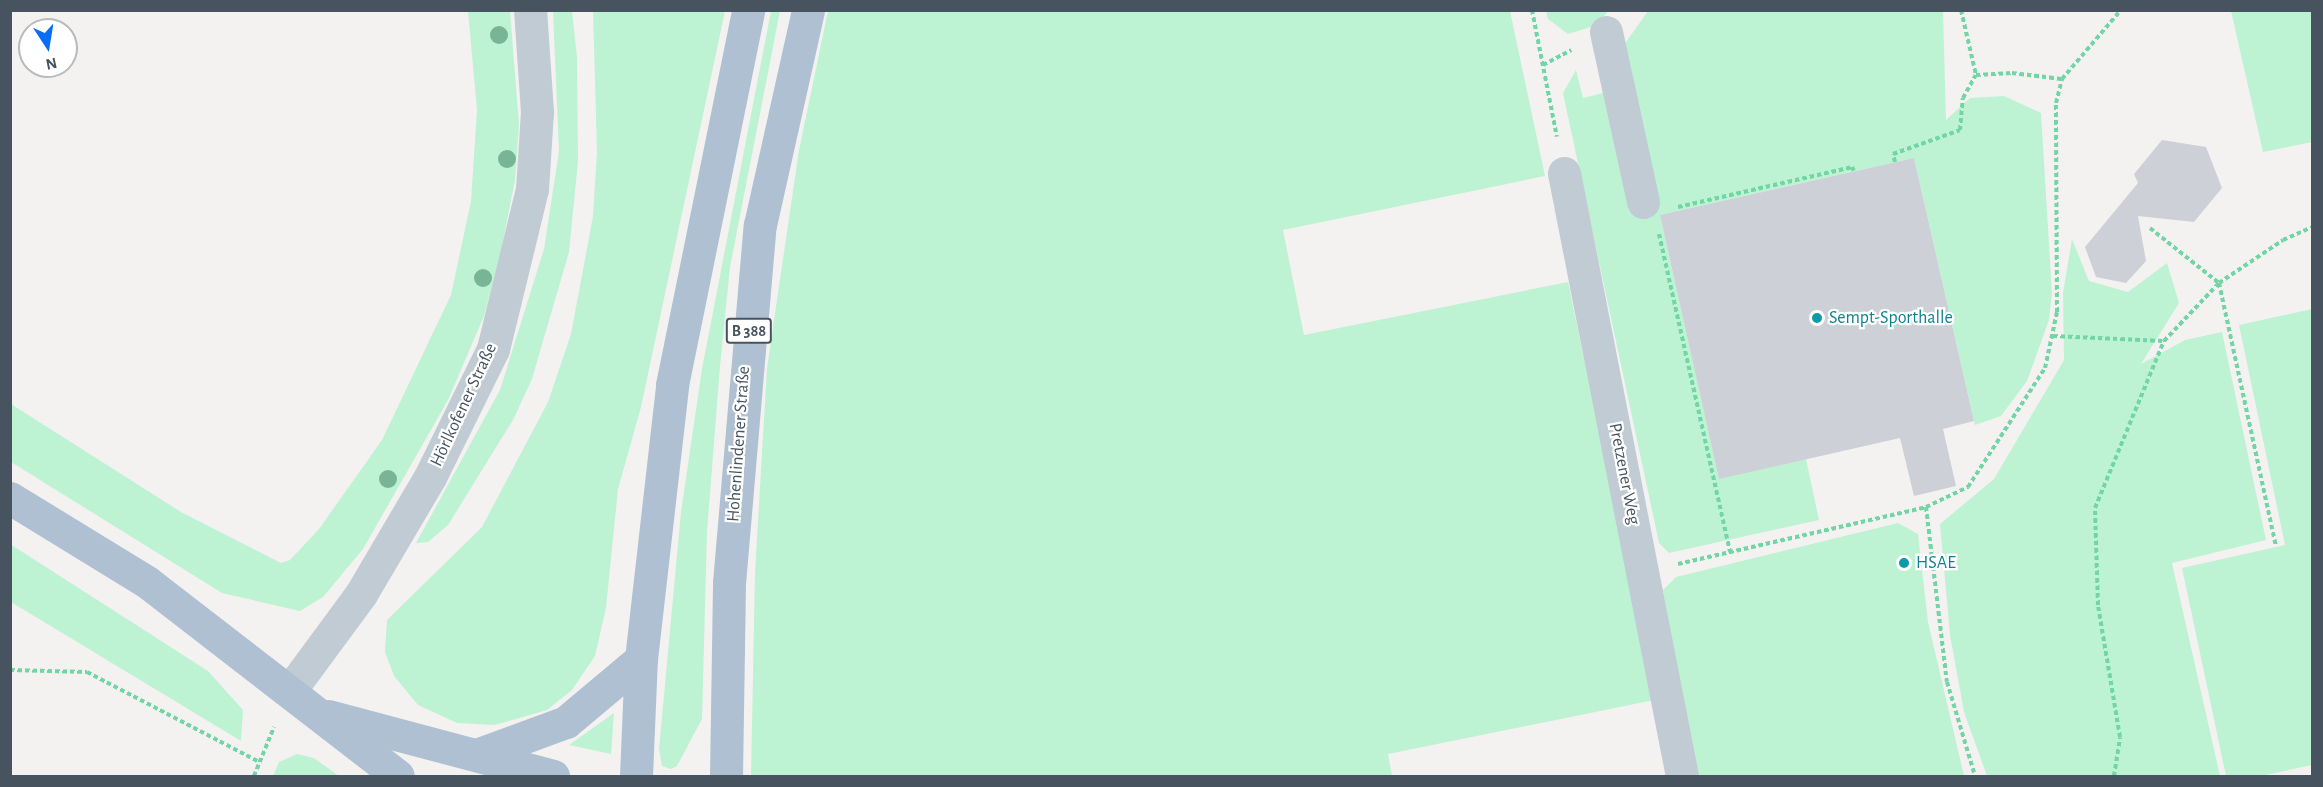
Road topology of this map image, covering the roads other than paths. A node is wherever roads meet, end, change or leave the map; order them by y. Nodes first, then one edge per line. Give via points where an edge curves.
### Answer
1 (530, 10) edge
2 (748, 10) edge
3 (808, 10) edge
4 (1606, 32) dead end
5 (1564, 173) road end
6 (1656, 212) road end
7 (10, 498) edge
8 (641, 659) junction
9 (291, 689) junction
10 (320, 714) junction
11 (479, 754) junction
12 (398, 777) edge
13 (553, 777) edge
14 (636, 777) edge
15 (726, 777) edge
16 (1682, 777) edge

1 - 9 street, Hörlkofener Straße via 537,112 532,189 493,349 430,477 367,584
2 - 8 main road via 672,385
3 - 15 main road, Hohenlindener Straße / B 388 via 760,225 729,583
4 - 6 street
5 - 16 street, Pretzener Weg
7 - 9 main road via 147,582
8 - 11 main road via 566,722
8 - 14 main road
9 - 10 main road
10 - 11 main road
10 - 12 main road
11 - 13 main road

